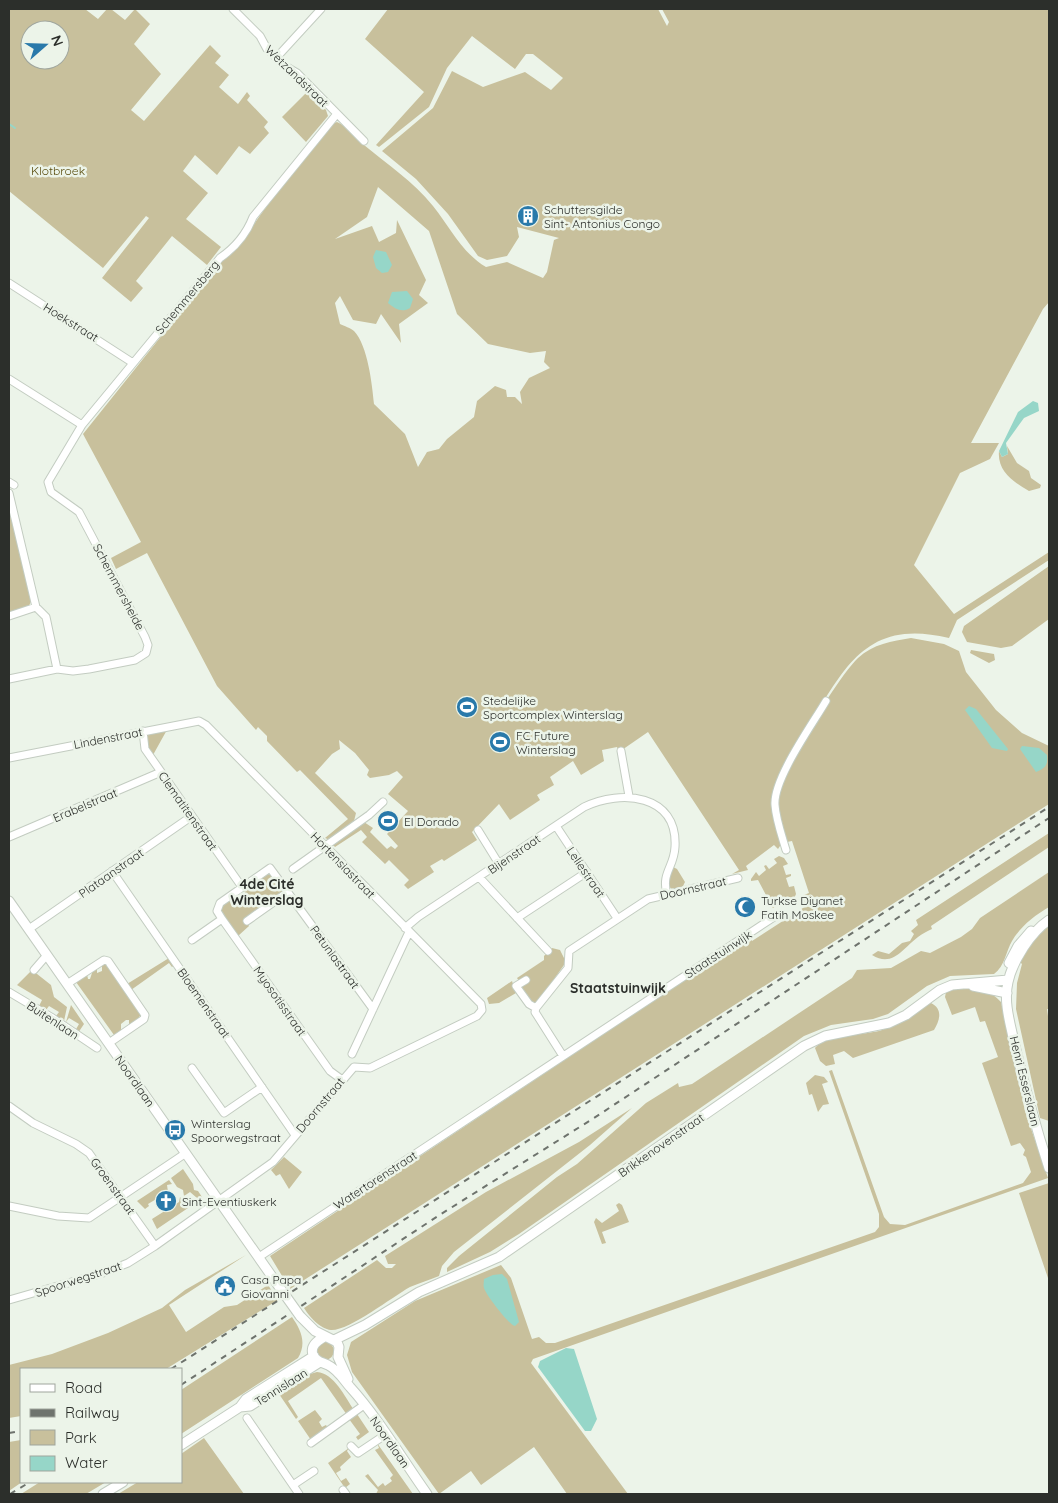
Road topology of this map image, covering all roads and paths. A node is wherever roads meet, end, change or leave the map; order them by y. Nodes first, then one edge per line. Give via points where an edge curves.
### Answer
1 (232, 9) edge
2 (321, 9) edge
3 (277, 57) junction
4 (336, 115) junction
5 (364, 141) dead end
6 (9, 283) edge
7 (133, 363) junction
8 (9, 379) edge
9 (82, 425) junction
10 (49, 487) joint
11 (9, 493) edge
12 (36, 607) junction
13 (9, 616) edge
14 (57, 669) junction
15 (9, 679) edge
16 (826, 701) dead end
17 (206, 725) joint
18 (143, 731) junction
19 (621, 751) dead end
20 (9, 758) edge
21 (161, 772) junction
22 (629, 796) junction
23 (383, 802) dead end
24 (192, 816) junction
25 (556, 826) junction
26 (478, 830) dead end
27 (9, 837) edge
28 (325, 846) junction
29 (786, 850) dead end
30 (499, 864) junction
31 (292, 869) dead end
32 (112, 872) junction
33 (586, 872) junction
34 (479, 877) junction
35 (738, 878) dead end
36 (242, 887) junction
37 (288, 892) junction
38 (667, 895) junction
39 (9, 901) edge
40 (774, 917) dead end
41 (517, 918) junction
42 (617, 918) junction
43 (222, 919) junction
44 (1049, 920) edge
45 (247, 921) dead end
46 (29, 929) junction
47 (407, 930) junction
48 (192, 940) dead end
49 (548, 950) dead end
50 (47, 955) junction
51 (34, 970) dead end
52 (526, 980) dead end
53 (1008, 980) junction
54 (67, 984) junction
55 (964, 984) junction
56 (9, 992) edge
57 (1007, 993) junction
58 (481, 1004) joint
59 (536, 1008) junction
60 (372, 1009) junction
61 (109, 1043) junction
62 (97, 1048) dead end
63 (352, 1054) dead end
64 (563, 1056) junction
65 (192, 1068) dead end
66 (341, 1079) junction
67 (262, 1087) junction
68 (492, 1103) joint
69 (9, 1106) edge
70 (295, 1135) junction
71 (186, 1153) junction
72 (1049, 1168) edge
73 (121, 1198) junction
74 (219, 1200) junction
75 (9, 1206) edge
76 (155, 1246) junction
77 (259, 1257) junction
78 (9, 1300) edge
79 (300, 1316) junction
80 (324, 1337) junction
81 (315, 1344) junction
82 (337, 1344) junction
83 (338, 1357) junction
84 (320, 1361) junction
85 (353, 1390) junction
86 (364, 1405) junction
87 (247, 1418) dead end
88 (385, 1435) junction
89 (311, 1443) dead end
90 (182, 1444) edge
91 (351, 1446) dead end
92 (314, 1471) dead end
93 (121, 1483) edge
94 (293, 1485) junction
95 (103, 1494) edge
96 (299, 1494) edge
97 (425, 1494) edge

1 - 3 street, Wetzandstraat
2 - 3 street
3 - 4 street, Wetzandstraat via 297,73
4 - 5 street, Wetzandstraat
4 - 7 street, Schemmersberg via 252,217 248,230 235,247 220,258
6 - 7 street, Hoekstraat
7 - 9 street, Schemmersberg
8 - 9 street
9 - 10 street, Schemmersberg via 52,474
10 - 14 street, Schemmersheide via 54,495 79,512 148,645 146,653 135,660 81,670
11 - 12 street
12 - 13 street
12 - 14 street via 46,617
14 - 15 street, Schemmersheide
16 - 29 street via 792,758 776,796
17 - 18 street, Lindenstraat via 191,721
17 - 28 street, Hortensiastraat
18 - 20 street, Lindenstraat
18 - 21 street, Clematitenstraat via 145,749
19 - 22 street
21 - 24 street, Clematitenstraat
21 - 27 street, Erabelstraat
22 - 25 street, Bijenstraat via 596,801
22 - 38 street, Bijenstraat via 651,802 671,823 675,848 664,881
23 - 28 street, Hortensiastraat via 369,816
24 - 32 street, Plataanstraat
24 - 36 street, Clematitenstraat
25 - 30 street, Bijenstraat
25 - 33 street, Leliestraat
26 - 30 street
28 - 31 street, Hortensiastraat
28 - 47 street, Hortensiastraat
30 - 34 street, Bijenstraat
32 - 46 street, Plataanstraat
32 - 67 street, Bloemenstraat
33 - 41 street
33 - 42 street, Leliestraat
34 - 41 street
34 - 47 street, Bijenstraat via 418,917
35 - 38 street, Doornstraat
36 - 37 street, Petuniastraat via 270,868
36 - 43 street via 217,907
37 - 45 street
37 - 60 street, Petuniastraat
38 - 42 street, Doornstraat via 648,899
39 - 46 street, Noordlaan
40 - 64 street, Staatstuinwijk
41 - 49 street
42 - 59 street, Doornstraat via 569,951 568,968
43 - 48 street
43 - 66 street, Myosotisstraat via 330,1071
44 - 53 street, Henri Esserslaan via 1031,930 1018,946 1006,973
46 - 50 street, Noordlaan
47 - 58 street, Hortensiastraat
47 - 60 street, Bijenstraat
50 - 51 street
50 - 54 street, Noordlaan
52 - 59 street via 516,986
53 - 55 street, Brikkenovenstraat
53 - 57 street, Henri Esserslaan
54 - 61 street, Noordlaan
54 - 61 street, Noordlaan via 104,960 108,961 145,1014 144,1019
55 - 57 street, Brikkenovenstraat
55 - 82 street, Brikkenovenstraat via 940,990 906,1015 889,1023 825,1036 804,1046 499,1258 419,1292
56 - 62 street, Buitenlaan
57 - 72 street, Henri Esserslaan via 1010,1025 1023,1081
58 - 66 street, Doornstraat via 482,1010 477,1016 370,1068 354,1067
59 - 64 street via 534,1012
60 - 63 street, Bijenstraat
61 - 71 street, Noordlaan
64 - 68 street, Staatstuinwijk
65 - 67 street via 224,1113
66 - 70 street, Doornstraat
67 - 70 street, Bloemenstraat
68 - 77 street, Watertorenstraat
69 - 73 street, Groenstraat via 33,1123 83,1148 93,1157
70 - 74 street, Doornstraat via 273,1162
71 - 73 street
71 - 74 street, Noordlaan
73 - 75 street via 98,1214 84,1219
73 - 76 street, Groenstraat
74 - 76 street, Spoorwegstraat
74 - 77 street, Noordlaan
76 - 78 street, Spoorwegstraat via 128,1263 103,1273
77 - 79 street, Noordlaan, bridge
79 - 80 street, Noordlaan
79 - 81 street, Noordlaan
80 - 81 street
80 - 82 street, Noordlaan
81 - 84 street via 312,1348
82 - 83 street
83 - 84 street
83 - 85 street, Noordlaan
84 - 85 street, Noordlaan
84 - 90 street, Tennislaan via 246,1399 240,1407
85 - 86 street, Noordlaan
86 - 88 street, Noordlaan
86 - 89 street
87 - 94 street
88 - 91 street via 358,1453
88 - 97 street, Noordlaan
92 - 94 street
93 - 95 street
94 - 96 street

